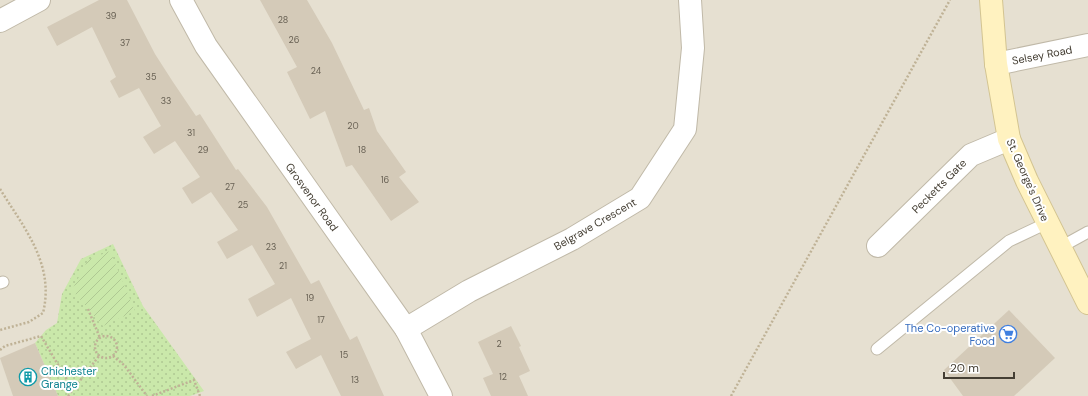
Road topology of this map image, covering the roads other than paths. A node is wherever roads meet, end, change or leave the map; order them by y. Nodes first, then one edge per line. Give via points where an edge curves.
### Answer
1 (39, 0) edge
2 (180, 0) edge
3 (690, 0) edge
4 (991, 0) edge
5 (0, 20) edge
6 (1088, 45) edge
7 (996, 64) junction
8 (1009, 139) junction
9 (1047, 223) junction
10 (1088, 232) edge
11 (878, 246) dead end
12 (1059, 248) junction
13 (1088, 303) edge
14 (406, 330) junction
15 (877, 349) dead end
16 (441, 396) edge

1 - 5 street
2 - 14 street, Grosvenor Road via 206,46
3 - 14 street, Belgrave Crescent via 692,48 685,128 640,198 572,239 469,291
4 - 7 main road, St. George's Drive
6 - 7 street, Selsey Road
7 - 8 main road, St. George's Drive
8 - 9 main road, St. George's Drive
8 - 11 street, Pecketts Gate via 971,155
9 - 12 main road, St. George's Drive
9 - 15 lane via 1009,241
10 - 12 lane
12 - 13 main road, St. George's Drive
14 - 16 street, Grosvenor Road

